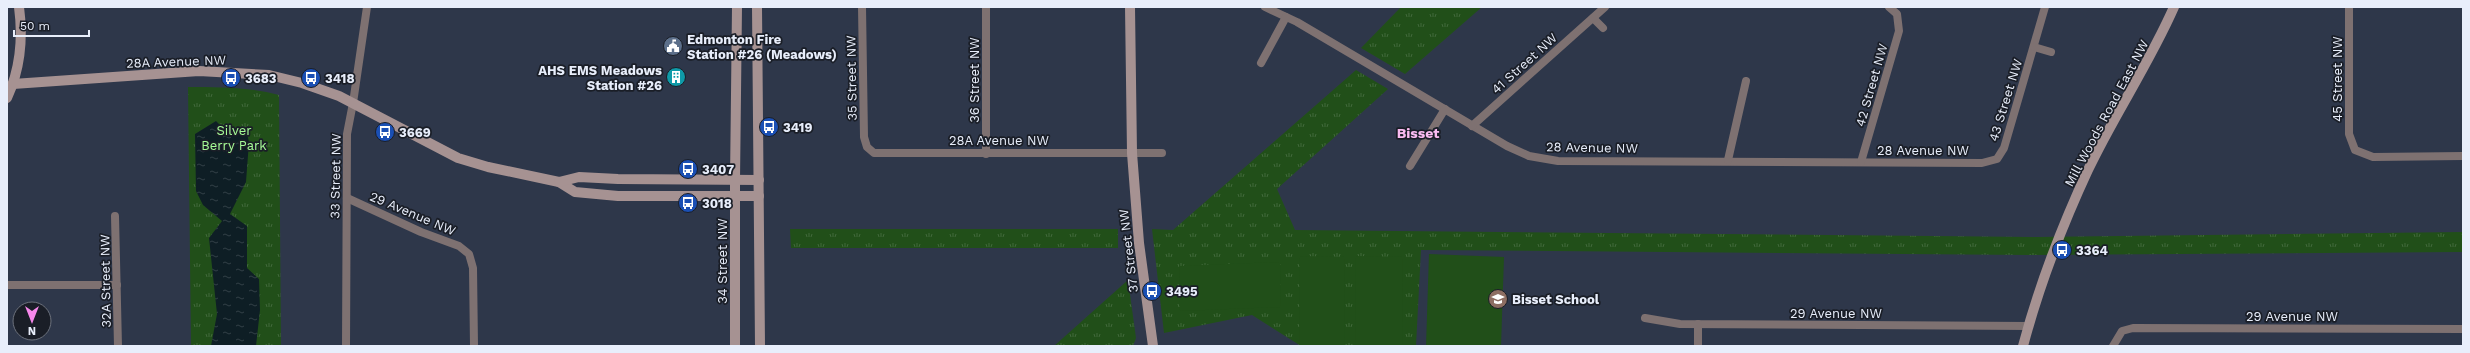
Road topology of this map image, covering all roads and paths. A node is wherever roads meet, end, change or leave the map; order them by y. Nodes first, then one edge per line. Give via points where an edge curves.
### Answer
1 (19, 7) edge
2 (366, 7) edge
3 (737, 7) edge
4 (757, 7) edge
5 (862, 7) edge
6 (986, 7) edge
7 (1130, 7) edge
8 (1265, 7) edge
9 (1605, 7) edge
10 (1889, 7) edge
11 (2045, 7) edge
12 (2174, 7) edge
13 (2349, 7) edge
14 (1286, 17) junction
15 (1593, 18) junction
16 (1603, 28) dead end
17 (2034, 47) junction
18 (2052, 52) dead end
19 (1261, 63) dead end
20 (1746, 81) dead end
21 (13, 84) junction
22 (7, 98) edge
23 (353, 103) junction
24 (1445, 109) junction
25 (1472, 126) junction
26 (867, 147) joint
27 (1132, 153) junction
28 (1162, 153) dead end
29 (986, 154) junction
30 (2463, 156) edge
31 (1997, 159) joint
32 (1728, 160) junction
33 (1861, 162) junction
34 (1410, 166) dead end
35 (734, 180) junction
36 (759, 180) junction
37 (560, 182) junction
38 (759, 196) junction
39 (735, 197) junction
40 (346, 198) junction
41 (115, 216) dead end
42 (7, 285) edge
43 (117, 285) junction
44 (1645, 318) dead end
45 (1698, 324) junction
46 (2028, 326) junction
47 (2463, 329) edge
48 (118, 346) edge
49 (346, 346) edge
50 (474, 346) edge
51 (735, 346) edge
52 (760, 346) edge
53 (1154, 346) edge
54 (1698, 346) edge
55 (2023, 346) edge
56 (2113, 346) edge

1 - 21 street via 20,47
2 - 23 street, 33 Street NW
3 - 35 street, 34 Street NW
4 - 36 street
5 - 26 street, 35 Street NW via 864,137
6 - 29 street, 36 Street NW
7 - 27 street, 37 Street NW
8 - 14 street, 28 Avenue NW
9 - 15 street, 41 Street NW
10 - 33 street, 42 Street NW via 1897,14 1899,31
11 - 17 street, 43 Street NW
12 - 46 street, Mill Woods Road East NW via 2153,52 2089,169 2058,240
13 - 30 street, 45 Street NW via 2349,134 2355,150 2373,156
14 - 19 street
14 - 24 street, 28 Avenue NW
15 - 16 street
15 - 25 street, 41 Street NW
17 - 18 street, 43 Street NW
17 - 31 street, 43 Street NW via 2004,148
20 - 32 street
21 - 22 street
21 - 23 street, 28A Avenue NW via 123,75 229,71 292,80
23 - 37 street, 28A Avenue NW via 458,158
23 - 40 street, 33 Street NW via 347,134
24 - 25 street, 28 Avenue NW
24 - 34 street
25 - 32 street, 28 Avenue NW via 1529,156 1547,160
26 - 29 street, 28A Avenue NW via 874,153
27 - 28 street
27 - 29 street, 28A Avenue NW
27 - 53 street, 37 Street NW via 1139,243
31 - 33 street, 28 Avenue NW via 1982,163
32 - 33 street, 28 Avenue NW
35 - 36 street, 28A Avenue NW
35 - 37 street, 28A Avenue NW via 579,177
35 - 39 street, 34 Street NW
36 - 38 street
37 - 39 street, 28A Avenue NW via 576,192 618,196
38 - 39 street, 28A Avenue NW
38 - 52 street
39 - 51 street, 34 Street NW
40 - 49 street, 33 Street NW
40 - 50 street, 29 Avenue NW via 459,246 469,254 473,268
41 - 43 street, 32A Street NW
42 - 43 street
43 - 48 street, 32A Street NW
44 - 45 street, 29 Avenue NW via 1676,324
45 - 46 street, 29 Avenue NW
45 - 54 street
46 - 55 street, Mill Woods Road East NW
47 - 56 street, 29 Avenue NW via 2133,328 2122,332

